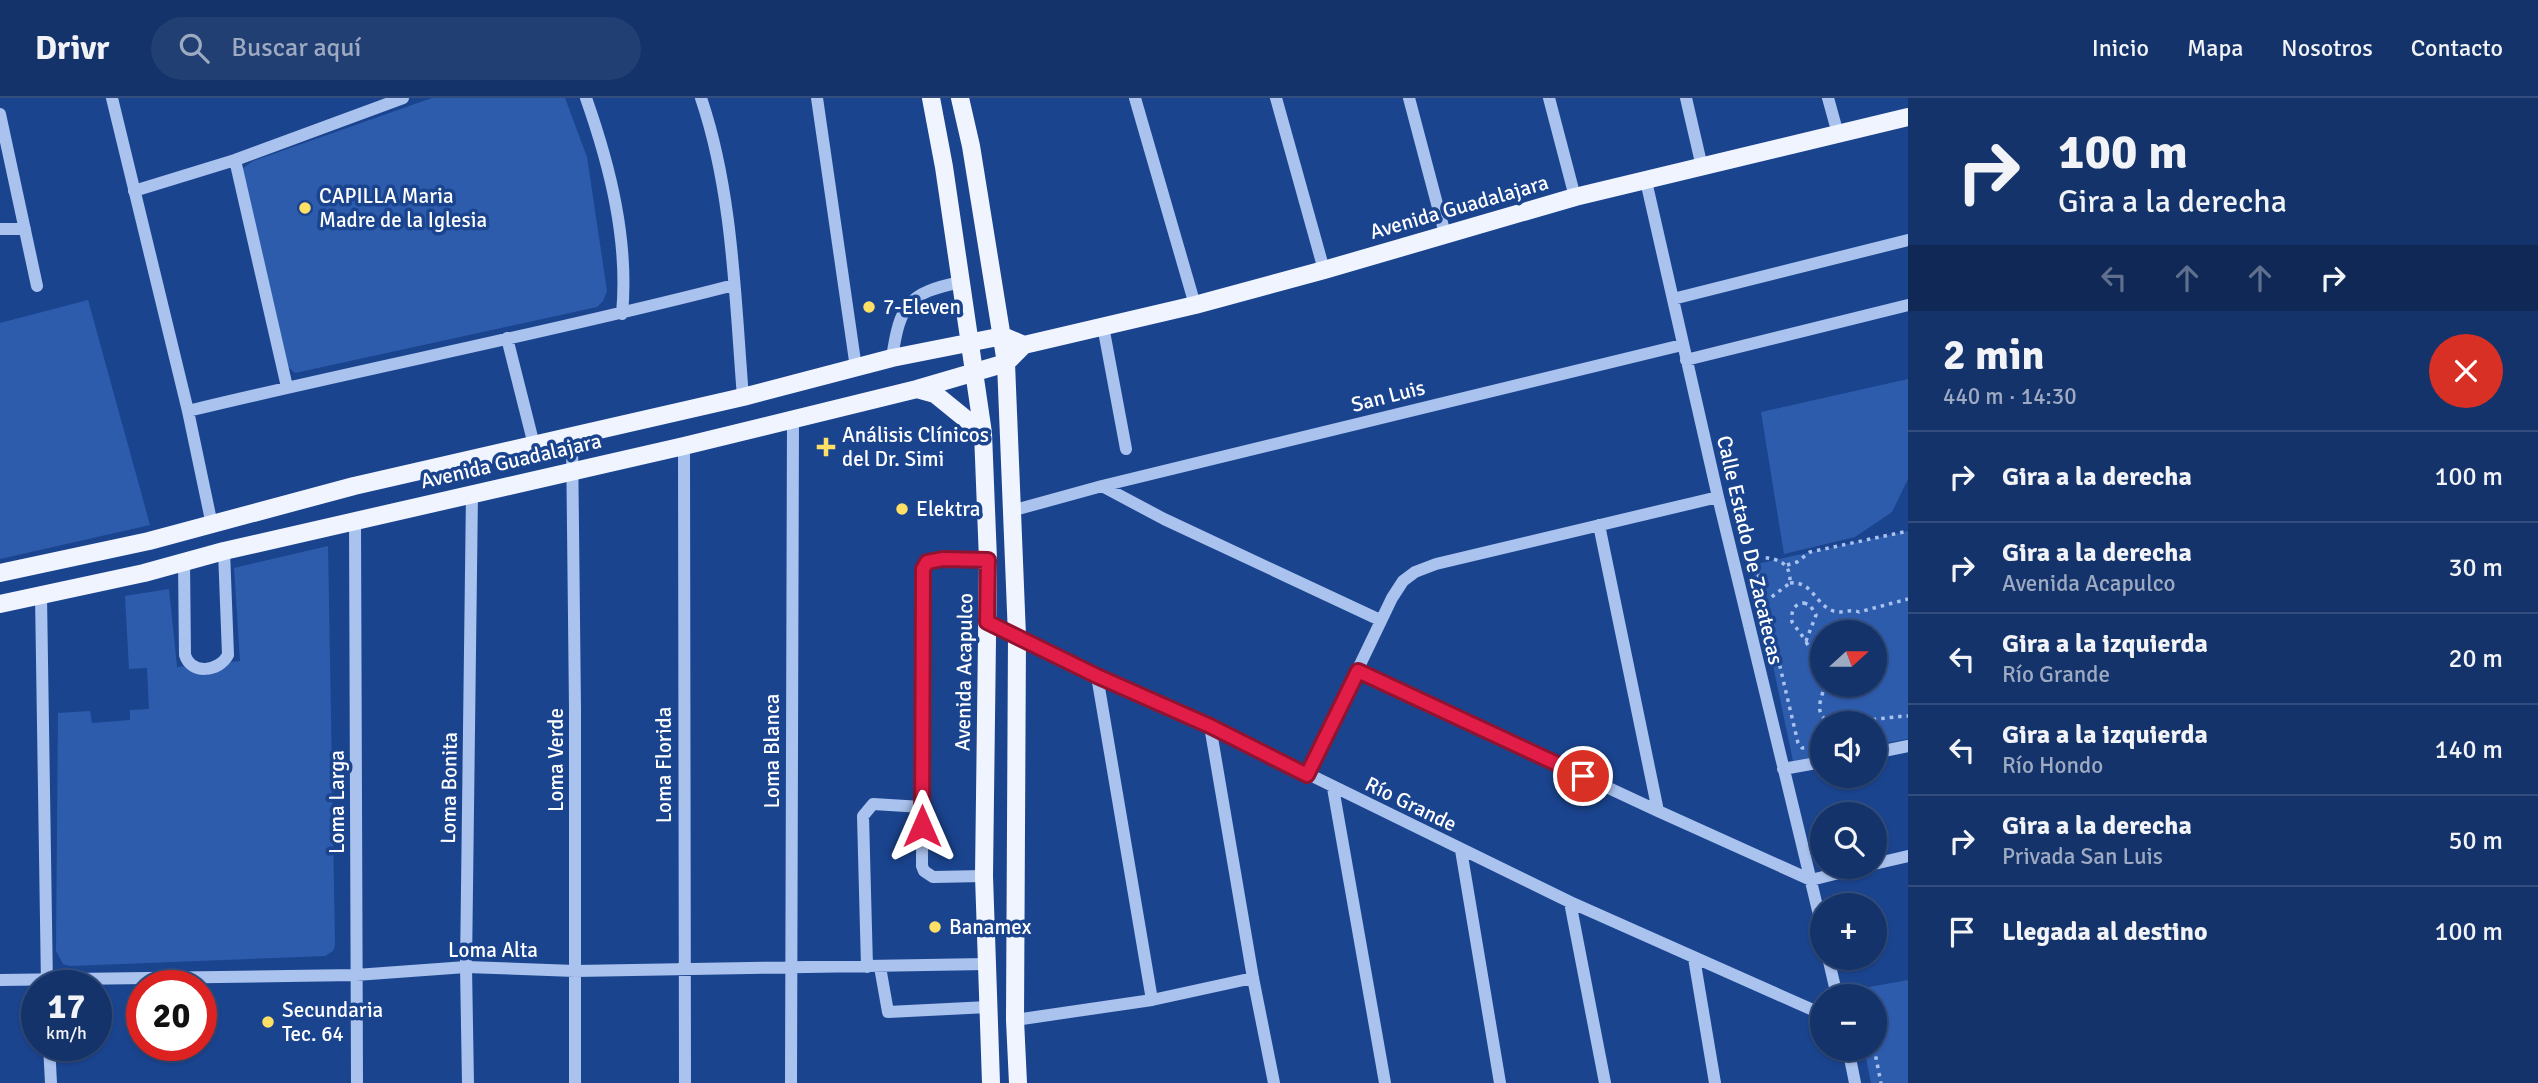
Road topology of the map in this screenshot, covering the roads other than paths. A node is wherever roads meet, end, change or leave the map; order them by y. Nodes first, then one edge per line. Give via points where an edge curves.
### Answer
1 (112, 98) edge
2 (403, 98) edge
3 (586, 98) edge
4 (701, 98) edge
5 (817, 98) edge
6 (931, 98) edge
7 (960, 98) edge
8 (1135, 98) edge
9 (1276, 98) edge
10 (1409, 98) edge
11 (1549, 98) edge
12 (1686, 98) edge
13 (1828, 98) edge
14 (0, 114) edge
15 (1908, 118) edge
16 (1838, 134) junction
17 (235, 160) junction
18 (1702, 167) junction
19 (1646, 181) junction
20 (134, 191) junction
21 (1575, 197) junction
22 (0, 229) edge
23 (24, 229) junction
24 (1446, 234) junction
25 (1908, 240) edge
26 (1324, 270) junction
27 (961, 282) junction
28 (734, 285) junction
29 (37, 286) dead end
30 (1673, 299) junction
31 (1195, 305) junction
32 (1908, 305) edge
33 (622, 314) junction
34 (1103, 326) junction
35 (1003, 336) junction
36 (507, 338) junction
37 (969, 342) junction
38 (1024, 345) junction
39 (1682, 345) junction
40 (892, 358) junction
41 (1686, 360) junction
42 (1006, 363) junction
43 (856, 368) junction
44 (975, 372) junction
45 (287, 387) junction
46 (916, 389) junction
47 (743, 397) junction
48 (188, 411) junction
49 (793, 419) junction
50 (983, 433) junction
51 (572, 437) junction
52 (534, 445) junction
53 (684, 446) junction
54 (1126, 449) dead end
55 (572, 470) junction
56 (1102, 486) junction
57 (472, 493) junction
58 (1718, 497) junction
59 (1011, 511) junction
60 (355, 520) junction
61 (212, 525) junction
62 (1599, 525) junction
63 (224, 551) junction
64 (988, 560) junction
65 (184, 562) junction
66 (0, 573) edge
67 (41, 595) junction
68 (0, 604) edge
69 (1380, 621) junction
70 (987, 622) junction
71 (1017, 636) junction
72 (1358, 671) junction
73 (1097, 676) junction
74 (1210, 726) junction
75 (1908, 746) edge
76 (1887, 750) edge
77 (1810, 764) edge
78 (1783, 769) junction
79 (1307, 775) junction
80 (1333, 788) junction
81 (922, 807) junction
82 (1658, 811) junction
83 (1461, 850) junction
84 (1908, 856) edge
85 (1887, 861) edge
86 (984, 876) junction
87 (1815, 879) edge
88 (1811, 880) junction
89 (1814, 893) edge
90 (1570, 902) junction
91 (1694, 958) junction
92 (986, 964) junction
93 (466, 967) junction
94 (867, 967) junction
95 (880, 967) junction
96 (684, 969) junction
97 (790, 969) junction
98 (47, 970) edge
99 (575, 971) junction
100 (356, 975) junction
101 (1254, 978) junction
102 (0, 980) edge
103 (21, 981) edge
104 (112, 981) edge
105 (1152, 1000) junction
106 (988, 1007) junction
107 (1810, 1009) edge
108 (1015, 1020) junction
109 (50, 1061) edge
110 (1851, 1061) edge
111 (51, 1083) edge
112 (357, 1083) edge
113 (468, 1083) edge
114 (575, 1083) edge
115 (685, 1083) edge
116 (791, 1083) edge
117 (991, 1083) edge
118 (1018, 1083) edge
119 (1274, 1083) edge
120 (1385, 1083) edge
121 (1500, 1083) edge
122 (1605, 1083) edge
123 (1714, 1083) edge
124 (1855, 1083) edge

1 - 20 street
2 - 17 street
3 - 33 street via 614,198 624,275
4 - 28 street via 721,179
5 - 43 street
6 - 27 main road, Avenida Acapulco
7 - 35 main road
8 - 31 street
9 - 26 street
10 - 24 street
11 - 21 street
12 - 18 street
13 - 16 street
14 - 23 street
15 - 16 main road, Avenida Guadalajara
16 - 18 main road, Avenida Guadalajara
17 - 20 street
17 - 45 street
18 - 19 main road, Avenida Guadalajara
19 - 21 main road, Avenida Guadalajara
19 - 30 street, Calle Estado De Zacatecas
20 - 48 street
21 - 24 main road, Avenida Guadalajara
22 - 23 street
23 - 29 street
24 - 26 main road, Avenida Guadalajara
25 - 30 street
26 - 31 main road, Avenida Guadalajara
27 - 37 main road, Avenida Acapulco
27 - 40 street via 927,290 908,305 899,318
28 - 33 street
28 - 47 street
30 - 39 street, Calle Estado De Zacatecas
31 - 34 main road, Avenida Guadalajara
32 - 41 street
33 - 36 street
34 - 38 main road, Avenida Guadalajara
34 - 54 street
35 - 37 main road, Avenida Guadalajara
35 - 38 main road
35 - 42 main road
36 - 45 street
36 - 52 street
37 - 40 main road, Avenida Guadalajara
37 - 44 main road, Avenida Acapulco
38 - 42 main road, Avenida Guadalajara
39 - 41 street, Calle Estado De Zacatecas
39 - 56 street, San Luis
40 - 43 main road, Avenida Guadalajara
41 - 58 street, Calle Estado De Zacatecas
42 - 44 main road, Avenida Guadalajara
42 - 59 main road
43 - 47 main road, Avenida Guadalajara
44 - 46 main road, Avenida Guadalajara
44 - 50 main road, Avenida Acapulco
45 - 48 street
46 - 49 main road, Avenida Guadalajara
46 - 50 main road via 935,394
47 - 51 main road, Avenida Guadalajara
48 - 61 street
49 - 53 main road, Avenida Guadalajara
49 - 97 street, Loma Blanca
50 - 64 main road, Avenida Acapulco
51 - 52 main road, Avenida Guadalajara
51 - 55 street, Loma Verde
52 - 61 main road, Avenida Guadalajara via 354,486
53 - 55 main road, Avenida Guadalajara
53 - 96 street, Loma Florida
55 - 57 main road, Avenida Guadalajara
55 - 99 street, Loma Verde
56 - 59 street, San Luis
56 - 69 street
57 - 60 main road, Avenida Guadalajara
57 - 93 street, Loma Bonita
58 - 62 street
58 - 78 street, Calle Estado De Zacatecas
59 - 71 main road
60 - 63 main road, Avenida Guadalajara
60 - 100 street, Loma Larga
61 - 66 main road, Avenida Guadalajara
62 - 69 street via 1415,572 1403,581
62 - 82 street
63 - 65 main road, Avenida Guadalajara
63 - 65 street via 228,655 219,665 193,668 185,655
64 - 70 main road, Avenida Acapulco
64 - 81 street via 932,560 923,569
65 - 67 main road, Avenida Guadalajara
67 - 68 main road, Avenida Guadalajara
67 - 98 street
69 - 72 street
70 - 71 street, Río Grande
70 - 86 main road, Avenida Acapulco
71 - 73 street, Río Grande
71 - 108 main road
72 - 79 street
72 - 82 street
73 - 74 street, Río Grande
73 - 105 street
74 - 79 street, Río Grande
74 - 101 street
75 - 76 street
77 - 78 street
78 - 88 street, Calle Estado De Zacatecas
79 - 80 street, Río Grande
80 - 83 street, Río Grande
80 - 120 street
81 - 86 street via 924,872 933,877
81 - 94 street via 873,804 863,816
82 - 88 street
83 - 90 street, Río Grande
83 - 121 street
84 - 85 street
86 - 92 main road, Avenida Acapulco
87 - 88 street
88 - 89 street, Calle Estado De Zacatecas
90 - 91 street, Río Grande
90 - 122 street
91 - 107 street, Río Grande
91 - 123 street
92 - 95 street, Loma Alta
92 - 106 main road, Avenida Acapulco
93 - 99 street, Loma Alta
93 - 100 street, Loma Alta
93 - 113 street, Loma Bonita
94 - 95 street, Loma Alta
94 - 97 street, Loma Alta
95 - 106 street via 888,1012
96 - 97 street, Loma Alta
96 - 99 street, Loma Alta
96 - 115 street, Loma Florida
97 - 116 street, Loma Blanca
99 - 114 street, Loma Verde
100 - 104 street, Loma Alta
100 - 112 street, Loma Larga
101 - 105 street
101 - 119 street
102 - 103 street, Loma Alta
105 - 108 street
106 - 117 main road, Avenida Acapulco
108 - 118 main road
109 - 111 street
110 - 124 street

